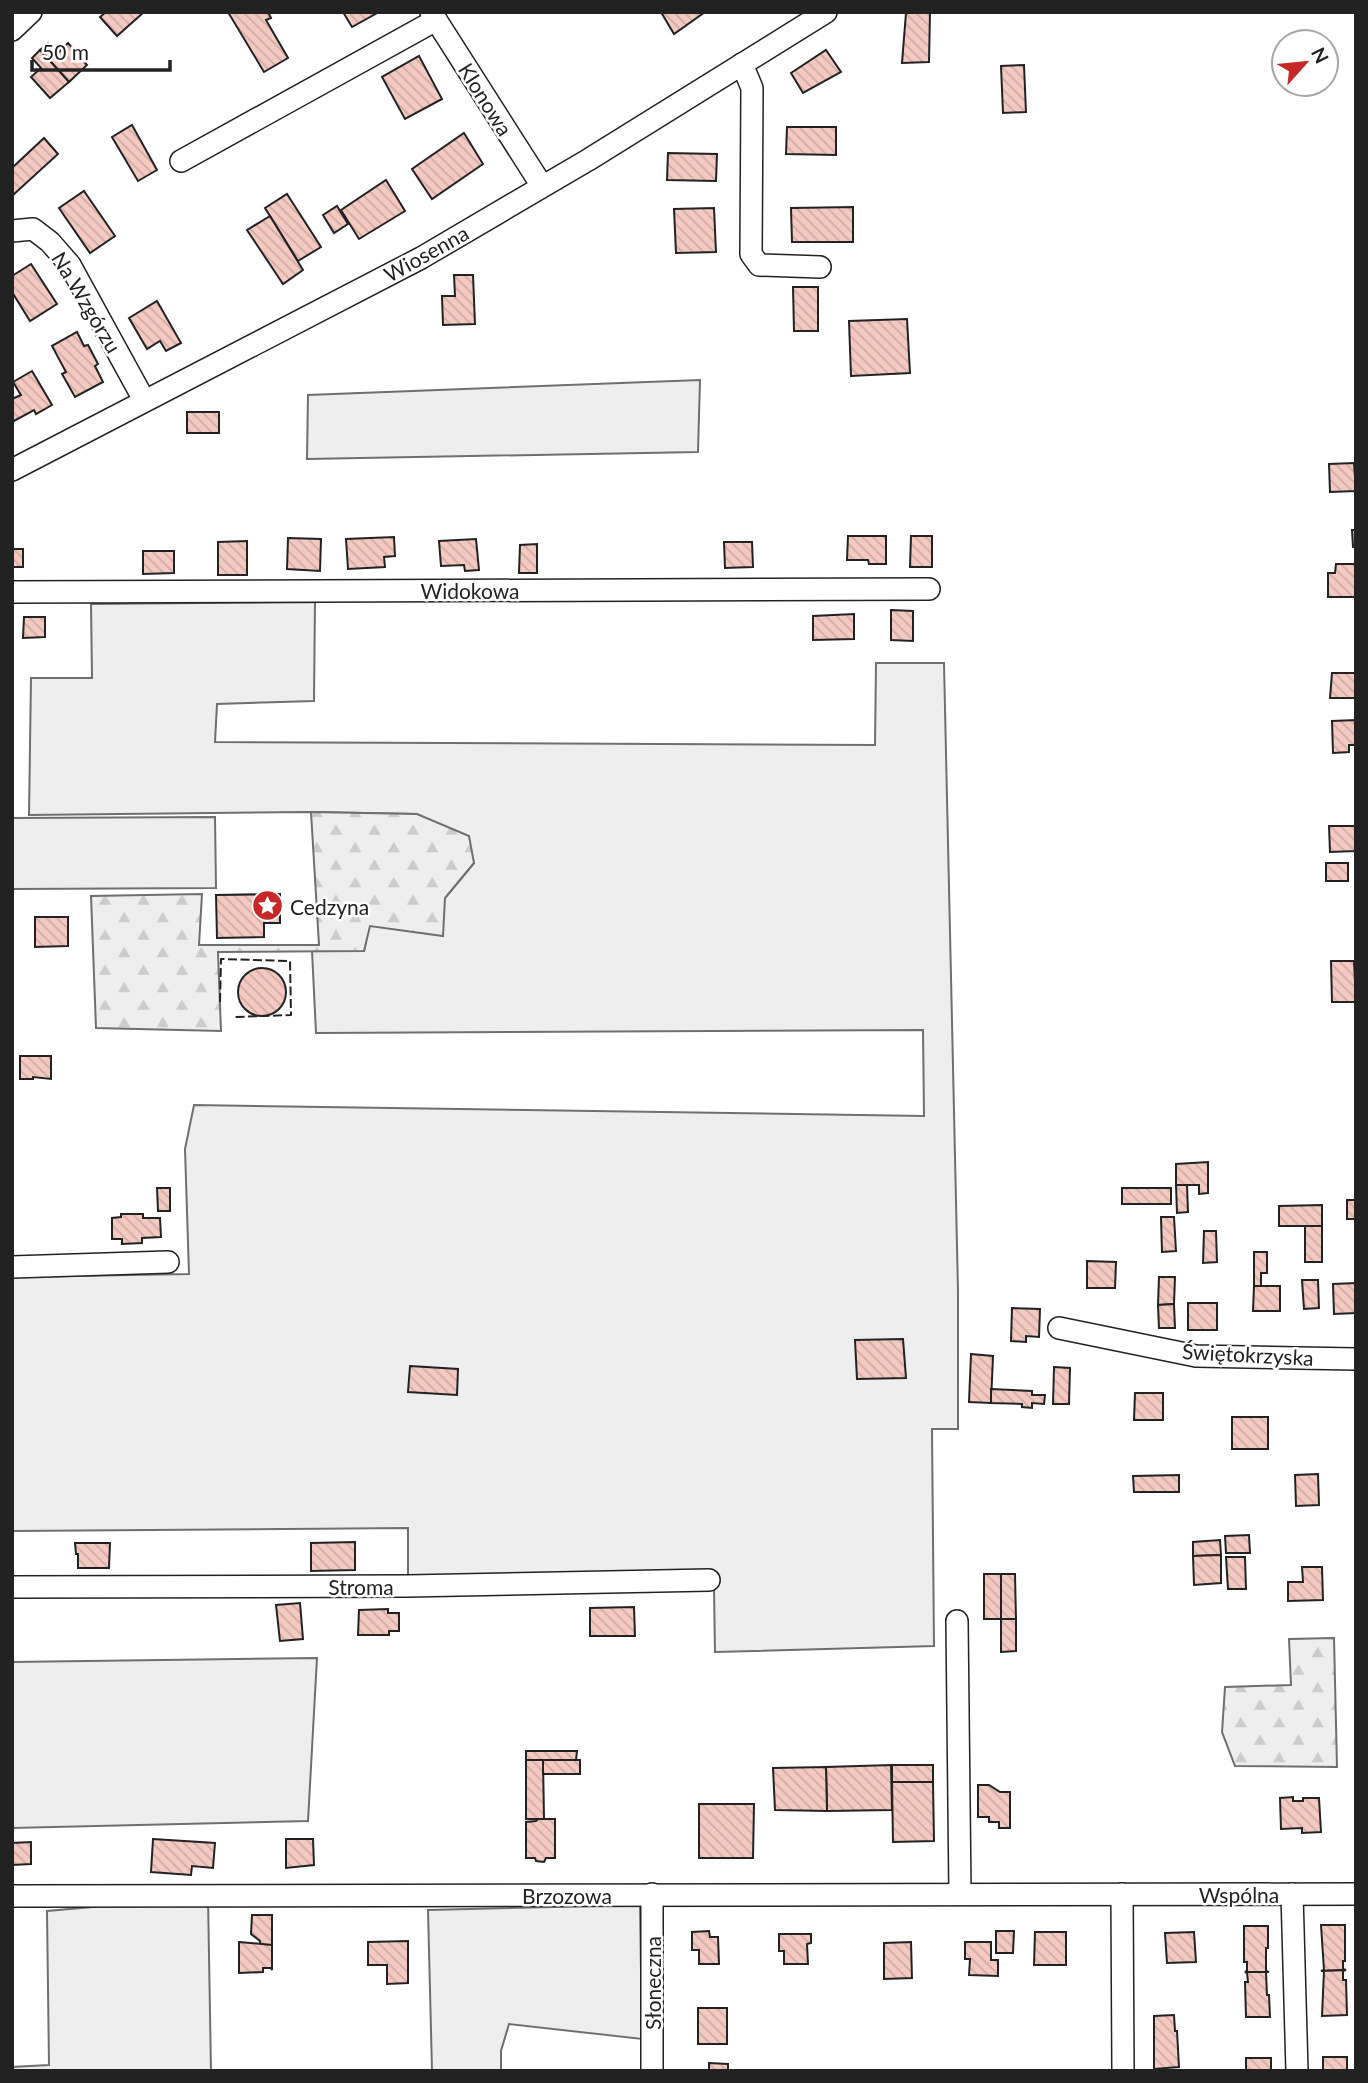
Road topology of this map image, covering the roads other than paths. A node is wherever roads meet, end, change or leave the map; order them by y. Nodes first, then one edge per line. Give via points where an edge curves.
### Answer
1 (31, 12) edge
2 (826, 12) edge
3 (433, 16) edge
4 (12, 30) edge
5 (742, 64) junction
6 (181, 161) dead end
7 (542, 186) junction
8 (12, 231) edge
9 (820, 267) dead end
10 (144, 400) junction
11 (12, 470) edge
12 (929, 589) dead end
13 (12, 592) edge
14 (168, 1262) dead end
15 (12, 1267) edge
16 (1059, 1328) dead end
17 (1356, 1359) edge
18 (709, 1580) dead end
19 (12, 1587) edge
20 (957, 1620) dead end
21 (960, 1894) junction
22 (1122, 1894) junction
23 (1293, 1894) junction
24 (1356, 1894) edge
25 (652, 1895) junction
26 (12, 1896) edge
27 (652, 2071) edge
28 (1123, 2071) edge
29 (1297, 2071) edge

1 - 4 street
2 - 5 street, Wiosenna
3 - 6 street
3 - 7 street, Klonowa
5 - 7 street, Wiosenna
5 - 9 street via 752,88 751,254 759,265
7 - 10 street, Wiosenna via 421,258
8 - 10 street, Na Wzgórzu via 33,229 70,265
10 - 11 street, Wiosenna
12 - 13 street, Widokowa
14 - 15 street
16 - 17 street, Świętokrzyska via 1196,1356
18 - 19 street, Stroma
20 - 21 street
21 - 22 street, Brzozowa
21 - 25 street, Brzozowa
22 - 23 street, Wspólna
22 - 28 street
23 - 24 street, Wspólna
23 - 29 street
25 - 26 street, Brzozowa
25 - 27 street, Słoneczna

